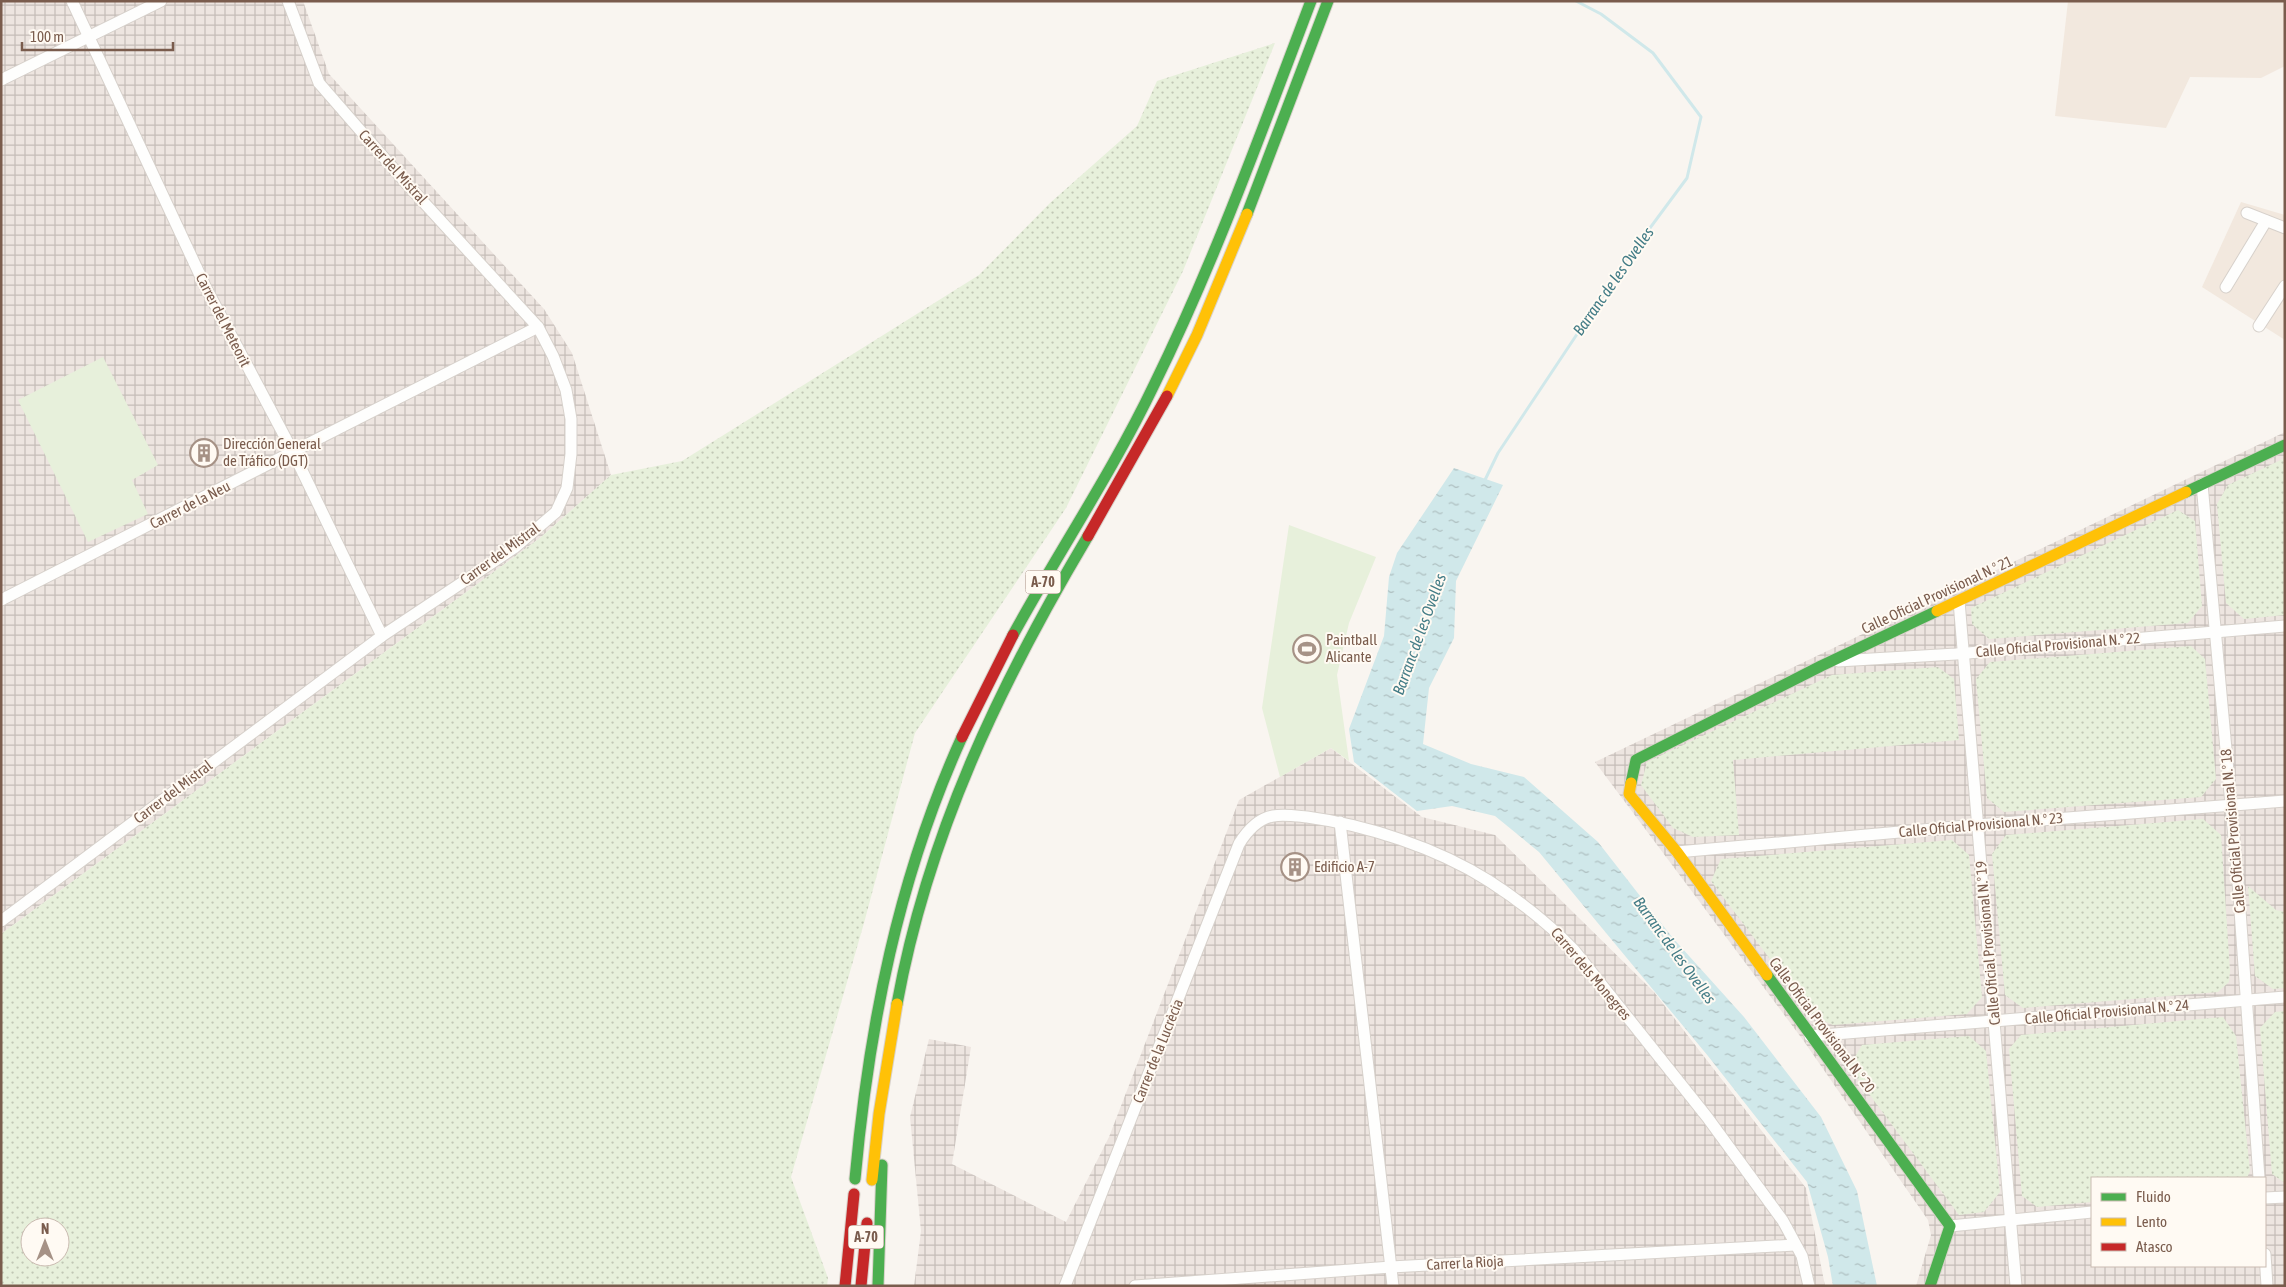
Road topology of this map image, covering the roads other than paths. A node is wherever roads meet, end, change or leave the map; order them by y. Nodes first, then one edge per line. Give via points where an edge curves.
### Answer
1 (72, 1) edge
2 (161, 1) edge
3 (288, 1) edge
4 (1309, 5) edge
5 (1326, 6) edge
6 (89, 37) junction
7 (1, 80) edge
8 (2247, 213) dead end
9 (2266, 220) junction
10 (2285, 228) edge
11 (2285, 286) edge
12 (2226, 287) dead end
13 (2258, 326) dead end
14 (538, 327) junction
15 (2285, 445) edge
16 (293, 452) junction
17 (2202, 484) junction
18 (1, 600) edge
19 (1959, 601) junction
20 (2285, 626) edge
21 (2216, 631) junction
22 (382, 636) junction
23 (1963, 653) junction
24 (1832, 661) junction
25 (1629, 794) joint
26 (2285, 801) edge
27 (2231, 805) junction
28 (1258, 822) joint
29 (1340, 822) junction
30 (1977, 825) junction
31 (1677, 852) junction
32 (915, 919) junction
33 (1, 921) edge
34 (2285, 997) edge
35 (2245, 1000) junction
36 (1994, 1021) junction
37 (1810, 1036) junction
38 (2259, 1177) edge
39 (855, 1180) dead end
40 (854, 1194) dead end
41 (2285, 1197) edge
42 (2266, 1198) edge
43 (2091, 1212) edge
44 (2011, 1219) junction
45 (1950, 1226) junction
46 (1795, 1244) junction
47 (1391, 1267) junction
48 (2266, 1267) edge
49 (844, 1286) edge
50 (861, 1286) edge
51 (878, 1286) edge
52 (1065, 1286) edge
53 (1135, 1286) edge
54 (1393, 1286) edge
55 (1809, 1286) edge
56 (1930, 1286) edge
57 (2016, 1286) edge
58 (2267, 1286) edge

1 - 6 street, Carrer del Meteorit
2 - 6 street
3 - 14 street, Carrer del Mistral via 319,83
4 - 39 main road, A-70 via 1216,248 1175,342 1133,427 997,664 936,799 918,850 887,963 870,1051
5 - 32 main road, A-70 via 1192,345 1110,502 1004,685 943,827
6 - 7 street
6 - 16 street, Carrer del Meteorit via 206,288
8 - 9 street
9 - 10 street
9 - 12 street
11 - 13 street
14 - 16 street, Carrer de la Neu
14 - 22 street, Carrer del Mistral via 566,390 572,419 567,488 556,512 514,548
15 - 17 main road, Calle Oficial Provisional N.º 21
16 - 18 street, Carrer de la Neu
16 - 22 street, Carrer del Meteorit
17 - 19 main road, Calle Oficial Provisional N.º 21
17 - 21 street, Calle Oficial Provisional N.º 18
19 - 23 street, Calle Oficial Provisional N.º 19
19 - 24 main road, Calle Oficial Provisional N.º 21
20 - 21 street, Calle Oficial Provisional N.º 22
21 - 23 street, Calle Oficial Provisional N.º 22
21 - 27 street, Calle Oficial Provisional N.º 18
22 - 33 street, Carrer del Mistral
23 - 24 street, Calle Oficial Provisional N.º 22
23 - 30 street, Calle Oficial Provisional N.º 19
24 - 25 main road, Calle Oficial Provisional N.º 21 via 1636,760
25 - 31 main road, Calle Oficial Provisional N.º 20
26 - 27 street, Calle Oficial Provisional N.º 23
27 - 30 street, Calle Oficial Provisional N.º 23
27 - 35 street, Calle Oficial Provisional N.º 18
28 - 29 street, Carrer dels Monegres via 1272,816 1289,815
28 - 52 street, Carrer de la Lucrècia via 1239,844
29 - 46 street, Carrer dels Monegres via 1432,852 1461,866 1512,896 1556,931 1707,1117 1783,1221
29 - 47 street
30 - 31 street, Calle Oficial Provisional N.º 23
30 - 36 street, Calle Oficial Provisional N.º 19
31 - 37 main road, Calle Oficial Provisional N.º 20
32 - 50 main road, A-70 via 889,1036
32 - 51 main road via 888,1111 880,1199
34 - 35 street, Calle Oficial Provisional N.º 24
35 - 36 street, Calle Oficial Provisional N.º 24
35 - 38 street, Calle Oficial Provisional N.º 18
36 - 37 street, Calle Oficial Provisional N.º 24
36 - 44 street, Calle Oficial Provisional N.º 19
37 - 45 main road, Calle Oficial Provisional N.º 20
40 - 49 main road, A-70
41 - 42 street
43 - 44 street
44 - 45 street
44 - 57 street, Calle Oficial Provisional N.º 19
45 - 56 main road
46 - 47 street, Carrer la Rioja
46 - 55 street, Carrer dels Monegres via 1802,1256
47 - 53 street, Carrer la Rioja
47 - 54 street
48 - 58 street

